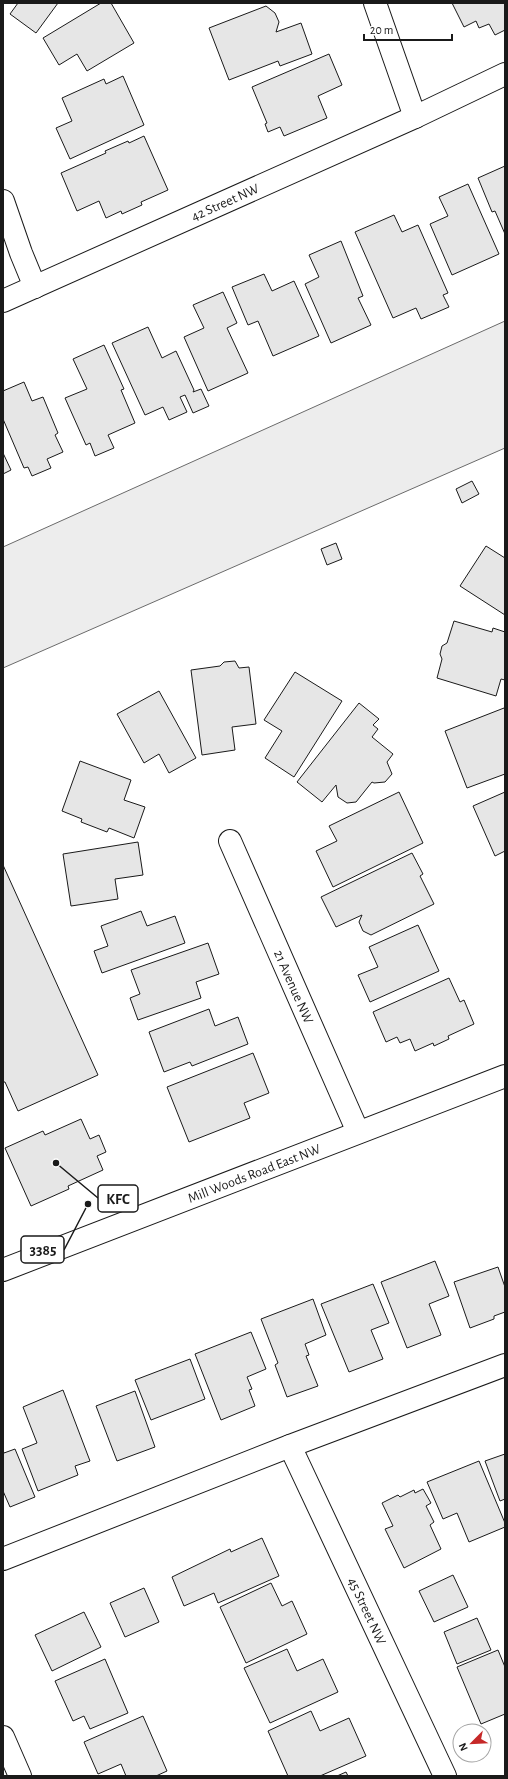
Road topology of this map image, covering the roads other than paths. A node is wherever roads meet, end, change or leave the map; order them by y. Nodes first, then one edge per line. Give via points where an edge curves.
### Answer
1 (375, 3) edge
2 (505, 74) edge
3 (415, 116) junction
4 (3, 201) edge
5 (35, 287) junction
6 (3, 301) edge
7 (230, 841) dead end
8 (505, 1076) edge
9 (358, 1132) junction
10 (3, 1270) edge
11 (505, 1365) edge
12 (290, 1446) junction
13 (3, 1559) edge
14 (3, 1737) edge
15 (20, 1776) edge
16 (446, 1776) edge

1 - 3 street
2 - 3 street, 42 Street NW
3 - 5 street, 42 Street NW
4 - 5 street
5 - 6 street, 42 Street NW
7 - 9 street, 21 Avenue NW
8 - 9 street, Mill Woods Road East NW
9 - 10 street, Mill Woods Road East NW
11 - 12 street
12 - 13 street
12 - 16 street, 45 Street NW
14 - 15 street

